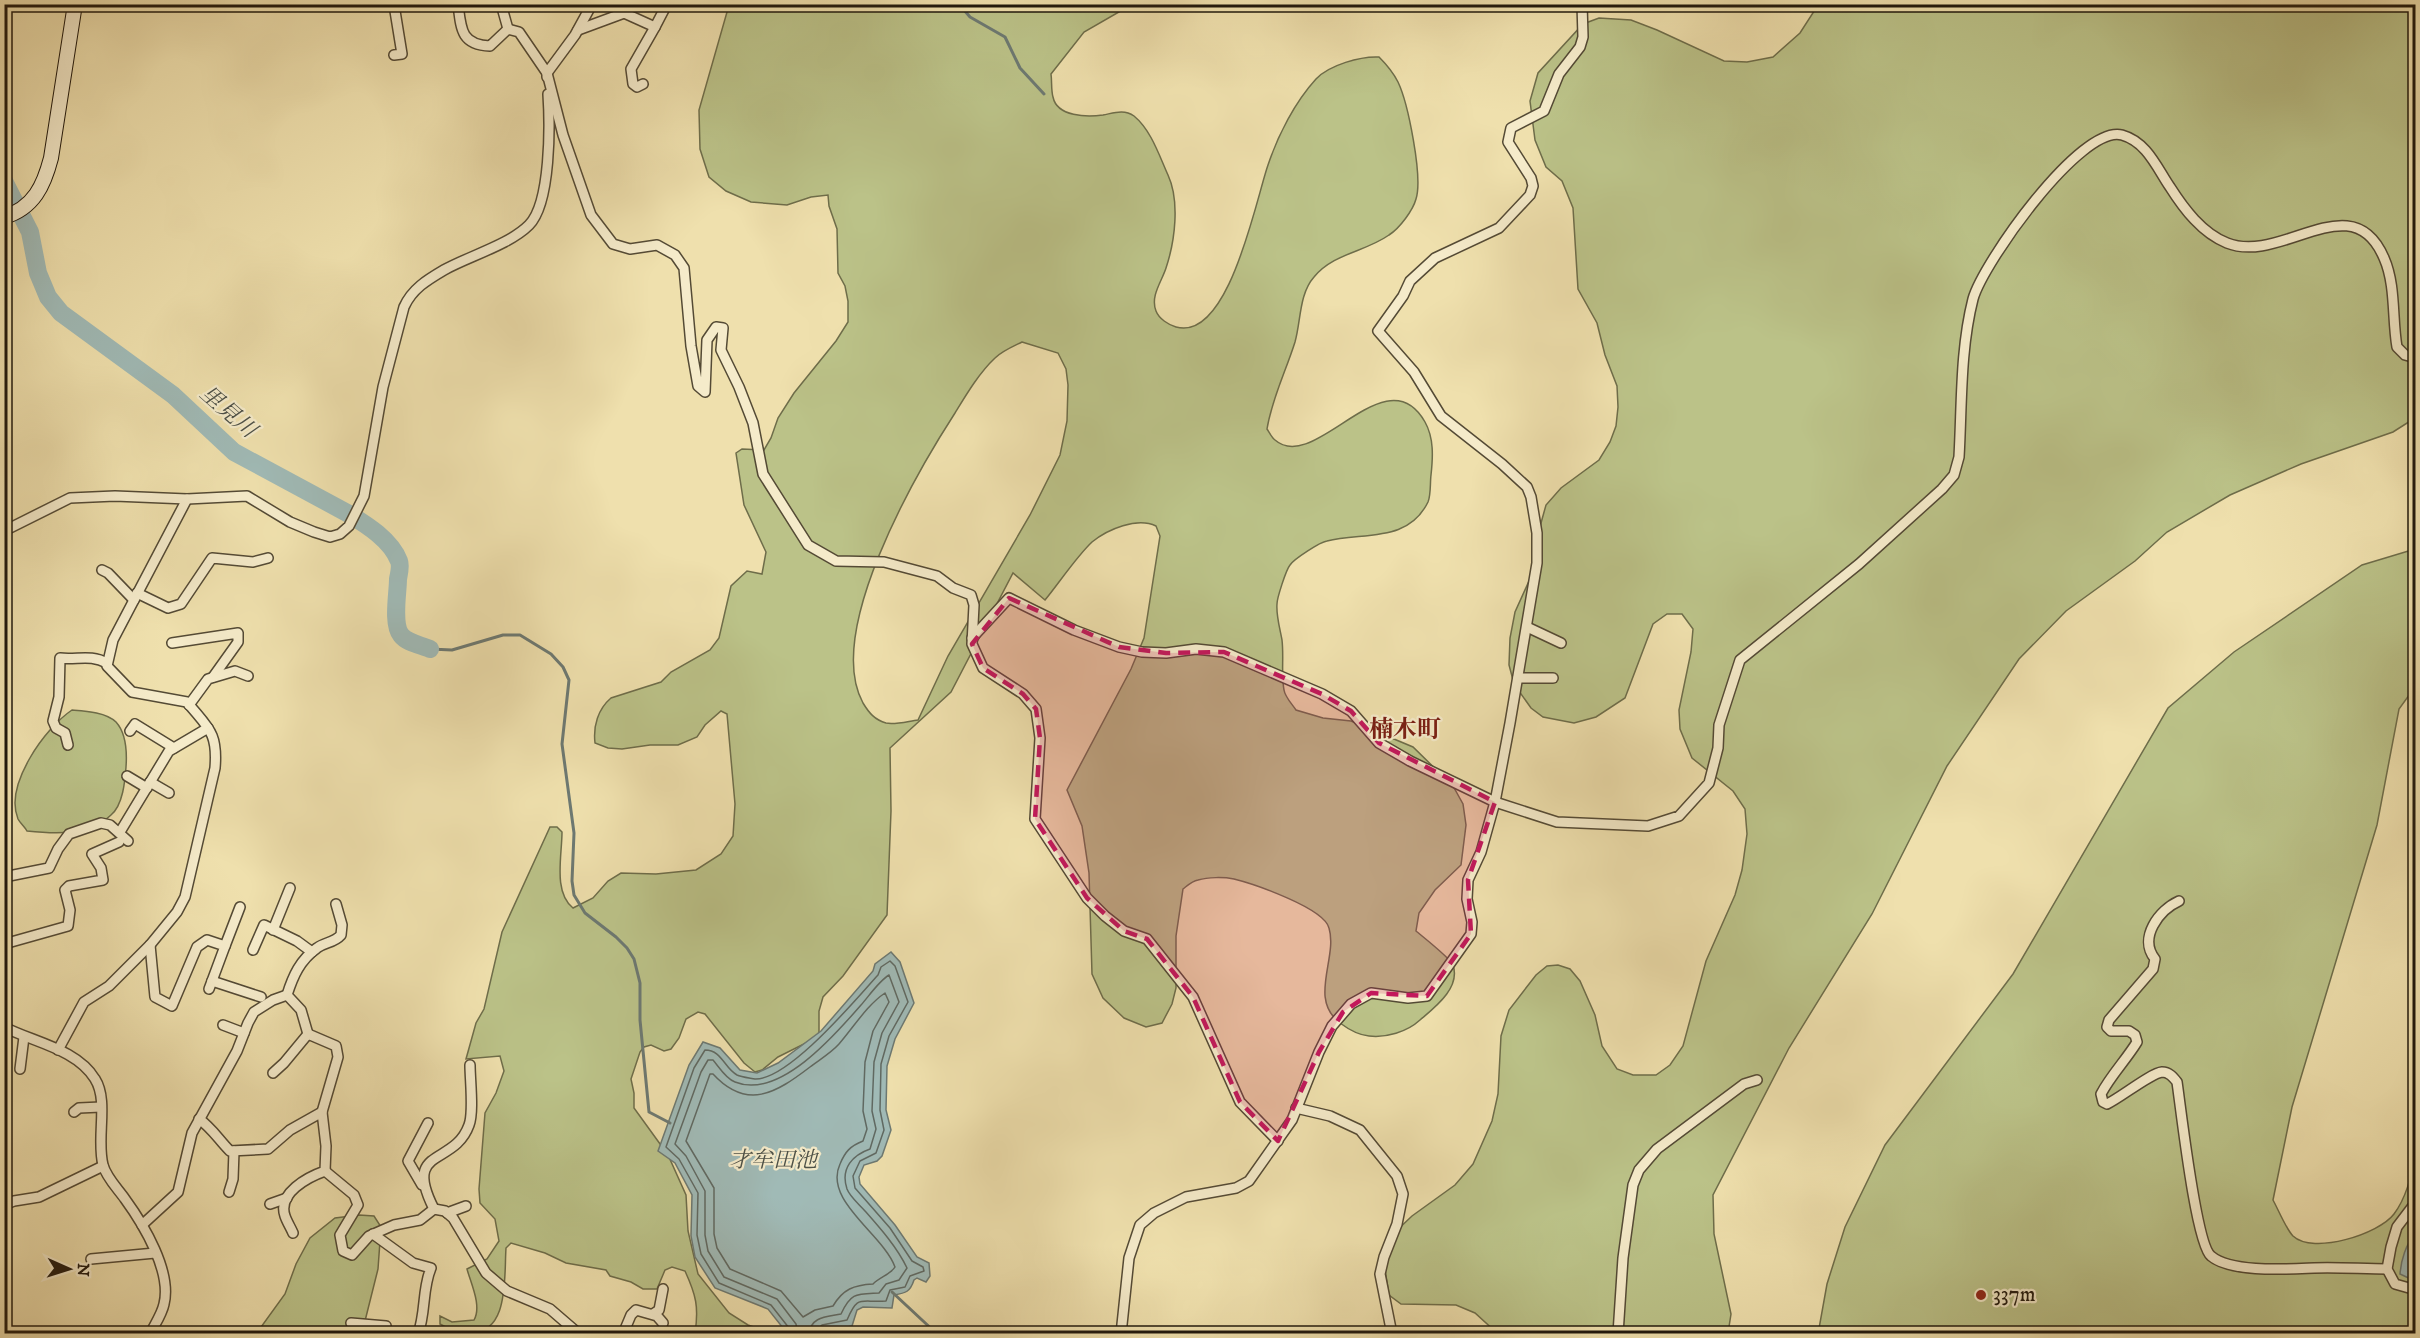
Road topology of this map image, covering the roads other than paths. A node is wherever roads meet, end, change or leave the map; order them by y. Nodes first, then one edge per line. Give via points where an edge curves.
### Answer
1 (75, 4) edge
2 (398, 4) edge
3 (458, 4) edge
4 (501, 4) edge
5 (592, 4) edge
6 (667, 4) edge
7 (1582, 4) edge
8 (655, 27) junction
9 (508, 29) junction
10 (578, 30) junction
11 (394, 55) dead end
12 (547, 73) junction
13 (643, 84) dead end
14 (4, 217) edge
15 (2415, 358) edge
16 (187, 499) junction
17 (4, 531) edge
18 (260, 548) dead end
19 (102, 570) dead end
20 (136, 596) junction
21 (1527, 627) junction
22 (972, 638) junction
23 (172, 643) dead end
24 (1561, 644) dead end
25 (107, 663) junction
26 (248, 676) dead end
27 (213, 677) junction
28 (1518, 678) junction
29 (1553, 678) dead end
30 (189, 705) junction
31 (135, 724) dead end
32 (208, 728) junction
33 (69, 739) dead end
34 (174, 748) junction
35 (127, 776) dead end
36 (148, 785) junction
37 (169, 793) dead end
38 (1495, 802) junction
39 (122, 838) junction
40 (4, 878) edge
41 (290, 888) dead end
42 (2179, 901) dead end
43 (336, 904) dead end
44 (240, 907) dead end
45 (273, 930) junction
46 (4, 944) edge
47 (150, 945) junction
48 (225, 946) junction
49 (254, 950) dead end
50 (312, 952) junction
51 (2415, 990) edge
52 (287, 995) junction
53 (261, 997) dead end
54 (2415, 1015) edge
55 (224, 1025) dead end
56 (4, 1027) edge
57 (244, 1033) junction
58 (308, 1034) junction
59 (24, 1037) junction
60 (58, 1050) junction
61 (470, 1065) dead end
62 (20, 1069) dead end
63 (273, 1073) dead end
64 (1757, 1080) dead end
65 (101, 1107) junction
66 (1296, 1108) junction
67 (74, 1112) dead end
68 (322, 1112) junction
69 (199, 1119) junction
70 (428, 1123) dead end
71 (1278, 1141) junction
72 (234, 1151) junction
73 (103, 1166) junction
74 (325, 1171) junction
75 (242, 1185) dead end
76 (425, 1190) junction
77 (287, 1198) junction
78 (2415, 1202) edge
79 (270, 1204) dead end
80 (4, 1205) edge
81 (466, 1206) dead end
82 (434, 1209) junction
83 (447, 1213) junction
84 (142, 1225) junction
85 (293, 1233) dead end
86 (373, 1234) junction
87 (155, 1252) junction
88 (90, 1259) dead end
89 (2387, 1269) junction
90 (663, 1289) dead end
91 (2415, 1290) edge
92 (653, 1314) junction
93 (351, 1323) dead end
94 (663, 1323) dead end
95 (150, 1334) edge
96 (386, 1334) edge
97 (418, 1334) edge
98 (579, 1334) edge
99 (623, 1334) edge
100 (1121, 1334) edge
101 (1392, 1334) edge
102 (1618, 1334) edge

1 - 14 street via 45,182 22,209
2 - 11 street via 395,11 402,54
3 - 9 street via 461,30 479,46 490,46
4 - 9 street
5 - 10 street
6 - 8 street
7 - 21 street via 1580,47 1559,74 1544,111 1511,128 1508,142 1531,178 1530,195 1499,228 1435,258 1410,280 1378,331 1414,372 1441,416 1527,487 1537,533 1537,563
8 - 10 street via 624,14
8 - 13 street via 631,69 633,84
9 - 12 street via 519,32
10 - 12 street
12 - 16 street via 550,132 539,208 530,224 517,233 427,280 409,296 383,387 364,496 349,526 330,537 290,522 246,496
12 - 22 street via 563,135 591,215 613,244 630,249 657,245 675,255 684,268 691,346 698,386 705,392 707,340 716,327 723,328 721,350 753,423 763,474 808,545 836,561 884,562 937,576 971,595
15 - 38 street via 2397,347 2385,259 2375,241 2359,228 2332,224 2257,248 2228,243 2186,211 2143,147 2122,135 2103,136 2074,156 2045,187 1983,276 1966,333 1959,457 1954,476 1859,564 1740,660 1719,725 1709,783 1679,816 1648,826 1557,822
16 - 17 street via 70,498
16 - 20 street
18 - 20 street via 265,559 253,562 212,558 181,604 168,608
19 - 20 street
20 - 25 street via 113,640
21 - 24 street
21 - 28 street
22 - 38 street via 1009,598 1119,647 1158,653 1196,649 1224,652 1322,694 1351,711 1379,743
22 - 71 street via 983,668 1023,694 1036,709 1040,738 1035,819 1047,839 1087,898 1124,931 1147,939 1193,998 1240,1101
23 - 27 street via 238,633 238,642
25 - 30 street via 132,692
25 - 33 street via 97,657 60,658 59,697 51,714 56,728
26 - 27 street via 235,671
27 - 30 street
28 - 29 street
28 - 38 street
30 - 32 street
31 - 34 street
32 - 34 street
32 - 47 street via 217,747 215,768 185,897
34 - 36 street
35 - 36 street
36 - 37 street
36 - 39 street
38 - 66 street via 1481,852 1468,880 1471,934 1427,996 1408,998 1371,993 1343,1011 1319,1052
39 - 40 street via 110,825 101,823 69,834 49,868
39 - 46 street via 92,854 103,880 65,890 70,910 68,926
41 - 45 street
42 - 89 street via 2166,907 2150,933 2153,969 2109,1020 2107,1027 2129,1031 2137,1042 2107,1083 2101,1094 2103,1102 2121,1098 2154,1075 2172,1075 2177,1082 2199,1225 2208,1255 2218,1261 2295,1270
43 - 50 street via 342,935
44 - 48 street
45 - 49 street via 264,926
45 - 50 street
47 - 48 street via 155,997 172,1006 197,947 207,940
47 - 60 street via 109,986 84,1002
48 - 53 street via 210,985
50 - 52 street via 295,969
51 - 54 street
52 - 57 street via 254,1012
52 - 58 street via 301,1010
55 - 57 street
56 - 59 street
57 - 69 street
58 - 63 street
58 - 68 street via 336,1046 338,1051
59 - 60 street
59 - 62 street
60 - 65 street via 95,1078 101,1092
61 - 76 street via 470,1123 464,1135 426,1166 422,1176
64 - 102 street via 1744,1084 1657,1149 1639,1170 1633,1185 1623,1258
65 - 67 street via 79,1108
65 - 73 street
66 - 71 street
66 - 101 street via 1336,1118 1360,1130 1398,1176 1403,1194 1380,1274
68 - 72 street via 290,1130 268,1149
68 - 74 street
69 - 72 street
69 - 84 street via 192,1132 178,1192
70 - 76 street via 408,1161
71 - 100 street via 1249,1181 1236,1188 1186,1197 1154,1213 1140,1226 1129,1258
72 - 75 street via 230,1188
73 - 80 street via 39,1197
73 - 84 street
74 - 77 street via 308,1177
74 - 86 street via 354,1195 358,1205 340,1235 344,1251 352,1255
76 - 82 street
77 - 79 street
77 - 85 street via 284,1214
78 - 89 street via 2397,1227
81 - 83 street
82 - 83 street
82 - 86 street via 420,1220
83 - 98 street via 486,1273 507,1291 550,1309
84 - 87 street
86 - 97 street via 413,1263 431,1268
87 - 88 street
87 - 95 street via 166,1296
89 - 91 street via 2395,1284
90 - 92 street via 659,1310
92 - 94 street
92 - 99 street via 636,1310
93 - 96 street via 386,1326

